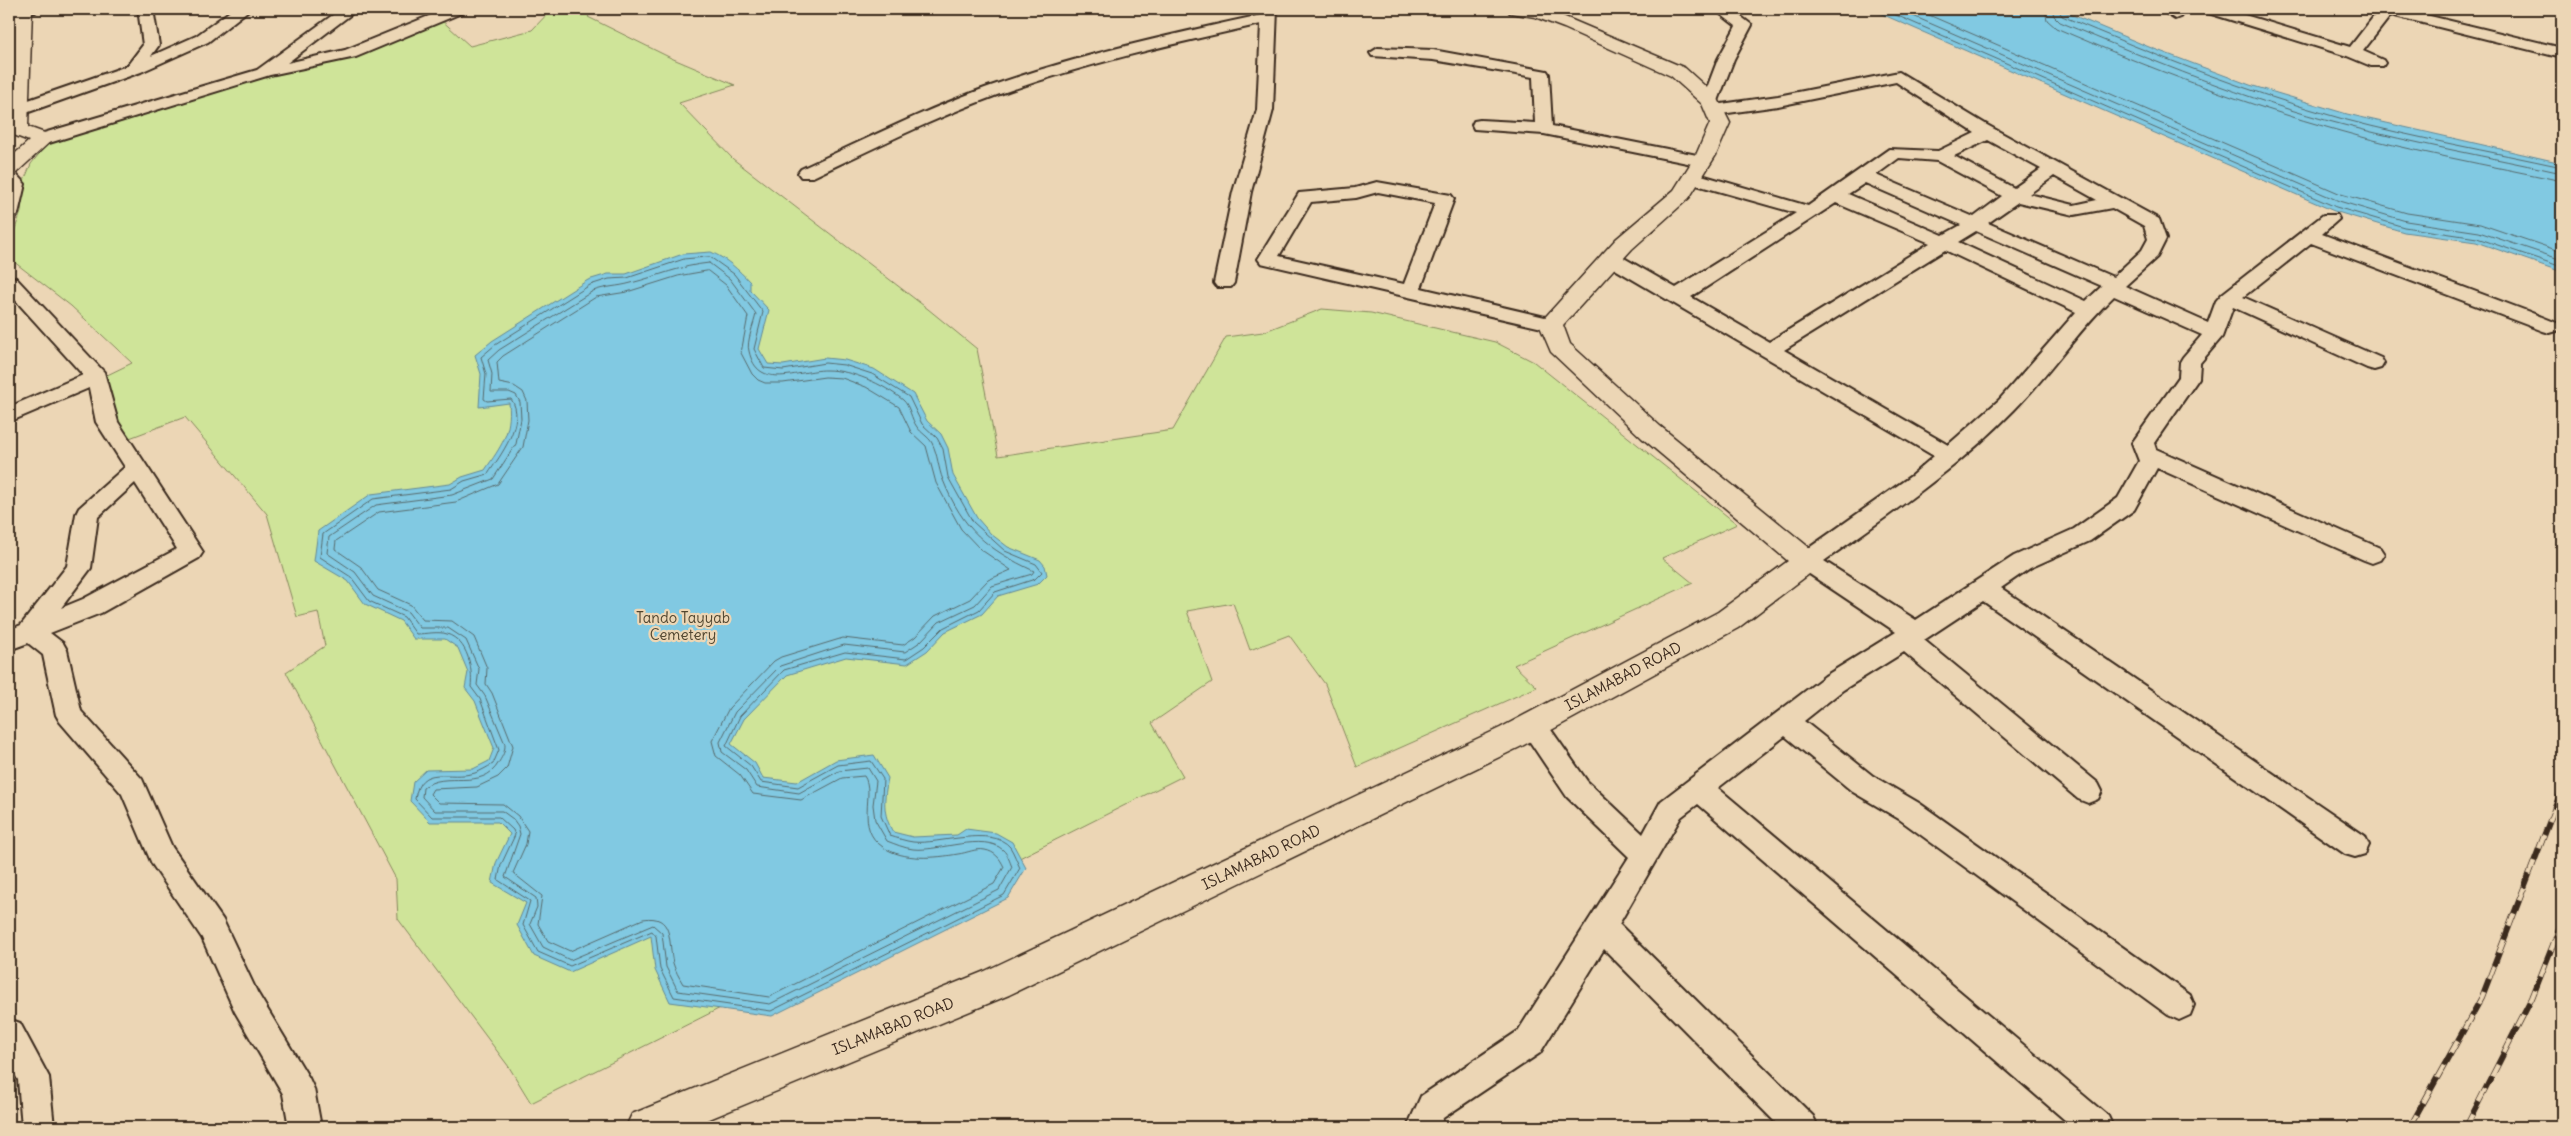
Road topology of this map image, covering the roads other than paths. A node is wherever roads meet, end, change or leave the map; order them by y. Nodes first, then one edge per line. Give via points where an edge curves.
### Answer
1 (146, 9) edge
2 (242, 9) edge
3 (350, 9) edge
4 (459, 9) edge
5 (1516, 9) edge
6 (1722, 9) edge
7 (2210, 9) edge
8 (2387, 9) edge
9 (21, 10) edge
10 (2241, 13) edge
11 (1269, 14) edge
12 (2562, 52) edge
13 (1378, 53) dead end
14 (2353, 53) junction
15 (2377, 63) dead end
16 (133, 70) junction
17 (262, 73) junction
18 (16, 97) edge
19 (1712, 106) junction
20 (1480, 125) dead end
21 (1544, 129) junction
22 (1988, 133) junction
23 (43, 139) junction
24 (9, 140) edge
25 (1941, 156) junction
26 (2054, 168) junction
27 (9, 169) edge
28 (1697, 169) junction
29 (807, 173) dead end
30 (1862, 175) junction
31 (9, 177) edge
32 (1834, 195) junction
33 (2015, 196) junction
34 (2116, 202) junction
35 (1811, 212) junction
36 (9, 214) edge
37 (2330, 219) dead end
38 (1975, 224) junction
39 (2310, 236) junction
40 (1945, 243) junction
41 (1610, 258) junction
42 (9, 282) edge
43 (1224, 283) dead end
44 (2114, 286) junction
45 (1410, 293) junction
46 (1678, 296) junction
47 (2228, 298) junction
48 (2088, 310) junction
49 (1551, 324) junction
50 (2550, 327) dead end
51 (2214, 333) junction
52 (1770, 350) junction
53 (2374, 363) dead end
54 (97, 377) junction
55 (9, 415) edge
56 (2148, 454) junction
57 (1949, 455) junction
58 (137, 470) junction
59 (2372, 554) dead end
60 (1807, 561) junction
61 (1983, 588) junction
62 (19, 636) edge
63 (1911, 636) junction
64 (1786, 721) junction
65 (1533, 725) junction
66 (1699, 788) junction
67 (2088, 790) dead end
68 (2355, 845) dead end
69 (1645, 854) junction
70 (1602, 926) junction
71 (2179, 1005) dead end
72 (9, 1034) edge
73 (38, 1127) edge
74 (305, 1127) edge
75 (645, 1127) edge
76 (1423, 1127) edge
77 (1802, 1127) edge
78 (2097, 1127) edge

1 - 16 street via 151,45
2 - 16 street via 202,40
3 - 17 street
4 - 17 street via 350,54
5 - 19 street via 1538,12 1570,24 1678,72
6 - 19 street via 1744,25 1726,59
7 - 10 street
8 - 12 street
8 - 14 street
9 - 18 street
10 - 14 street
11 - 29 street via 1059,70 953,106
11 - 43 street via 1265,110 1242,192
13 - 21 street via 1433,55 1541,74
14 - 15 street
16 - 18 street
17 - 23 street
18 - 23 street via 18,130
19 - 22 street via 1778,101 1900,77
19 - 28 street via 1720,123
20 - 21 street
21 - 28 street
22 - 25 street
22 - 26 street
23 - 24 street
23 - 27 street
25 - 30 street via 1895,153
25 - 33 street
26 - 33 street
26 - 34 street
28 - 35 street
28 - 41 street via 1682,194
30 - 32 street
30 - 38 street
31 - 36 street via 16,184
32 - 35 street
32 - 40 street
33 - 34 street via 2074,210
33 - 38 street
34 - 44 street via 2152,223 2157,239 2150,253
35 - 46 street
37 - 39 street
38 - 40 street
38 - 44 street
39 - 47 street
39 - 50 street via 2363,259 2485,300
40 - 48 street
40 - 52 street
41 - 46 street
41 - 49 street
42 - 54 street
44 - 48 street
44 - 51 street
45 - 45 street via 1445,199 1377,187 1356,193 1305,197 1268,259
45 - 49 street
46 - 52 street
47 - 51 street
47 - 53 street
48 - 57 street via 2006,405
49 - 60 street via 1559,347 1651,432
51 - 56 street via 2190,362 2189,378 2143,443
52 - 57 street
54 - 55 street
54 - 58 street via 107,422
56 - 59 street
56 - 61 street via 2150,461 2126,504 2082,536 2022,562
57 - 60 street via 1919,482
58 - 62 street via 87,514 79,568
58 - 62 street via 191,552 92,606
60 - 63 street
60 - 65 street, ISLAMABAD ROAD via 1728,620
61 - 63 street
61 - 68 street
62 - 74 street via 54,650 69,716 132,787 162,855 213,929 246,1002 298,1089
63 - 64 street via 1834,683
63 - 67 street
64 - 66 street
64 - 71 street via 1863,784 1909,811
65 - 69 street via 1577,789
65 - 75 street, ISLAMABAD ROAD via 997,983
66 - 69 street via 1671,809
66 - 78 street
69 - 70 street
70 - 76 street via 1529,1042 1432,1107
70 - 77 street
72 - 73 street via 33,1077

